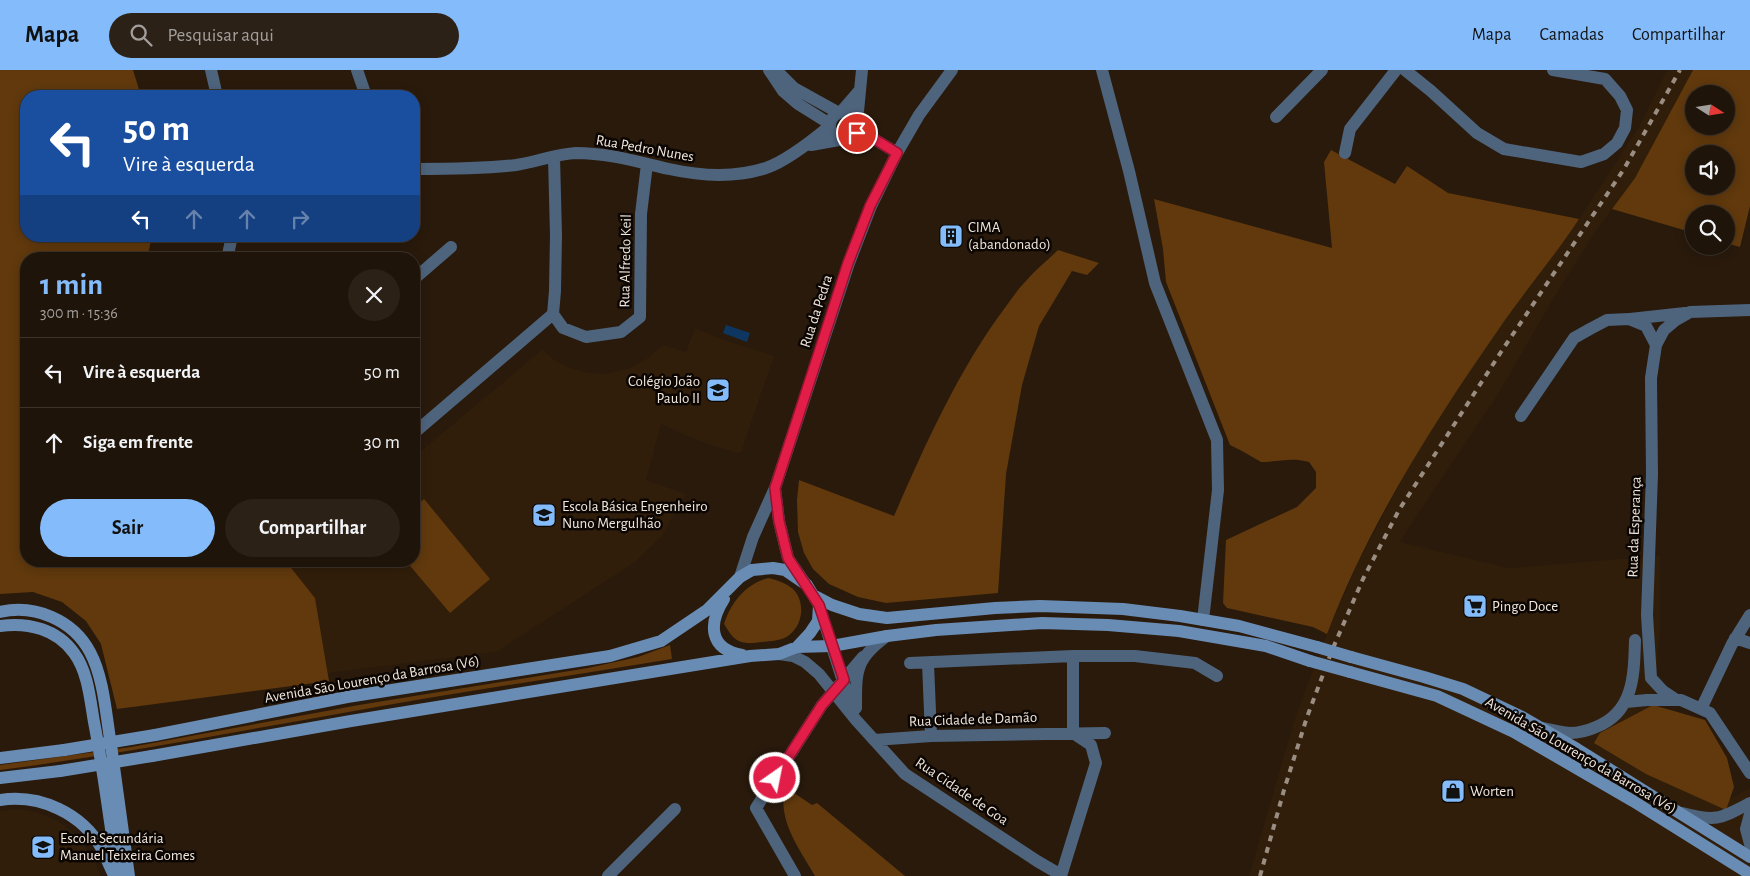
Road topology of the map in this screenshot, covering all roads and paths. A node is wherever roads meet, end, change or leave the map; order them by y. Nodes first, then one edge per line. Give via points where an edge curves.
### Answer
1 (211, 70) edge
2 (357, 70) edge
3 (768, 70) edge
4 (776, 70) edge
5 (862, 70) edge
6 (1102, 70) edge
7 (1322, 70) edge
8 (1396, 70) edge
9 (1405, 70) edge
10 (1553, 70) edge
11 (954, 71) edge
12 (216, 90) edge
13 (364, 90) edge
14 (860, 90) junction
15 (840, 113) junction
16 (1276, 117) dead end
17 (830, 125) junction
18 (858, 125) junction
19 (839, 140) junction
20 (806, 146) junction
21 (897, 153) junction
22 (1345, 153) dead end
23 (554, 157) junction
24 (647, 164) junction
25 (420, 169) edge
26 (451, 247) dead end
27 (420, 274) edge
28 (1750, 310) edge
29 (1690, 312) junction
30 (553, 314) junction
31 (1626, 319) junction
32 (1656, 345) junction
33 (1521, 416) dead end
34 (420, 428) edge
35 (775, 488) junction
36 (736, 582) junction
37 (813, 595) junction
38 (0, 612) edge
39 (1750, 615) edge
40 (1203, 620) junction
41 (0, 626) edge
42 (886, 636) junction
43 (1735, 638) junction
44 (1635, 640) dead end
45 (1750, 643) edge
46 (832, 646) junction
47 (797, 647) junction
48 (780, 654) junction
49 (750, 656) junction
50 (1073, 656) junction
51 (863, 657) junction
52 (928, 663) junction
53 (910, 664) dead end
54 (1217, 676) dead end
55 (844, 680) junction
56 (833, 692) junction
57 (1675, 700) junction
58 (1626, 702) junction
59 (1701, 709) junction
60 (856, 720) junction
61 (1540, 728) junction
62 (1104, 732) dead end
63 (1072, 733) junction
64 (931, 736) junction
65 (874, 740) junction
66 (2, 757) edge
67 (1750, 773) edge
68 (0, 778) edge
69 (0, 800) edge
70 (1750, 803) edge
71 (675, 809) dead end
72 (1682, 813) junction
73 (1750, 814) edge
74 (1750, 844) edge
75 (1750, 856) edge
76 (1750, 874) edge
77 (1061, 875) edge
78 (116, 876) edge
79 (129, 876) edge
80 (608, 876) edge
81 (795, 876) edge

1 - 12 street
2 - 13 street
3 - 17 street via 783,91
4 - 15 street via 794,88
5 - 14 street
6 - 40 street via 1155,283 1217,440 1218,490
7 - 16 street
8 - 22 street via 1350,129
9 - 10 street via 1477,133 1504,149 1581,162 1604,154 1617,143 1625,128 1627,110 1620,96 1605,79
11 - 21 street, Rua da Pedra via 919,116
14 - 15 street
14 - 18 street
15 - 17 street via 833,117
15 - 18 street via 853,115
17 - 19 street via 832,134
17 - 20 street, Rua Pedro Nunes
18 - 19 street via 857,133 851,139
18 - 21 street
19 - 20 street, Rua Pedro Nunes
20 - 24 street, Rua Pedro Nunes via 768,168 734,175 706,175
21 - 35 street, Rua da Pedra via 870,206 848,263
23 - 24 street, Rua Pedro Nunes via 575,153 621,157
23 - 25 street, Rua Pedro Nunes via 517,164
23 - 30 street via 556,244
24 - 30 street, Rua Alfredo Keil via 641,214 640,317 621,332 586,338 563,328
26 - 27 street
28 - 29 street
29 - 31 street
29 - 32 street, Rua da Esperança via 1664,330
30 - 34 street
31 - 32 street via 1646,326
31 - 33 street via 1607,320 1574,338
32 - 57 street, Rua da Esperança via 1651,378 1652,474 1647,615 1651,678
35 - 36 street, Rua da Pedra
35 - 37 street via 788,558
36 - 37 main road, Avenida São Lourenço da Barrosa (V6) via 752,570 785,570
36 - 49 main road, Avenida São Lourenço da Barrosa (V6) via 718,608 713,630 722,647 732,653
36 - 66 main road, Avenida São Lourenço da Barrosa (V6), bridge via 707,610 661,641 610,656 347,698 155,735
37 - 40 main road, Avenida São Lourenço da Barrosa (V6) via 859,614 887,618 1040,606 1110,608
37 - 46 street
37 - 47 main road, Avenida São Lourenço da Barrosa (V6) via 818,621
38 - 79 main road via 33,611 59,620 82,640 92,658 105,704
39 - 43 street
40 - 61 main road, Avenida São Lourenço da Barrosa (V6), bridge via 1239,626 1424,677 1463,690
41 - 78 main road via 16,624 49,631 64,640 85,675
42 - 46 main road, Avenida São Lourenço da Barrosa (V6)
42 - 51 street
42 - 76 main road, Avenida São Lourenço da Barrosa (V6), bridge via 1042,623 1179,631 1266,646 1437,696 1514,732
43 - 45 street
43 - 59 street
44 - 58 street via 1634,675
46 - 47 main road, Avenida São Lourenço da Barrosa (V6)
46 - 55 street
47 - 48 main road, Avenida São Lourenço da Barrosa (V6)
48 - 49 main road, Avenida São Lourenço da Barrosa (V6)
48 - 56 street, Rua Cidade de Goa via 805,662
49 - 68 main road, Avenida São Lourenço da Barrosa (V6), bridge via 60,771
50 - 52 street
50 - 54 street via 1135,656 1196,664
50 - 63 street
51 - 55 street
51 - 60 street via 856,677
52 - 53 street
52 - 64 street
55 - 56 street
55 - 60 street
56 - 60 street, Rua Cidade de Goa
56 - 81 street via 756,808
57 - 58 street
57 - 59 street
58 - 61 street via 1605,724 1585,732
59 - 67 street via 1710,713
60 - 65 street, Rua Cidade de Goa
61 - 72 main road, Avenida São Lourenço da Barrosa (V6)
62 - 63 street, Rua Cidade de Damão
63 - 64 street, Rua Cidade de Damão
63 - 77 street via 1092,745 1096,763
64 - 65 street, Rua Cidade de Damão
65 - 77 street, Rua Cidade de Goa via 905,774
69 - 78 main road via 37,800 76,820 89,831
70 - 72 street via 1717,819
71 - 80 street
72 - 75 main road, Avenida São Lourenço da Barrosa (V6)
73 - 74 street via 1746,829

